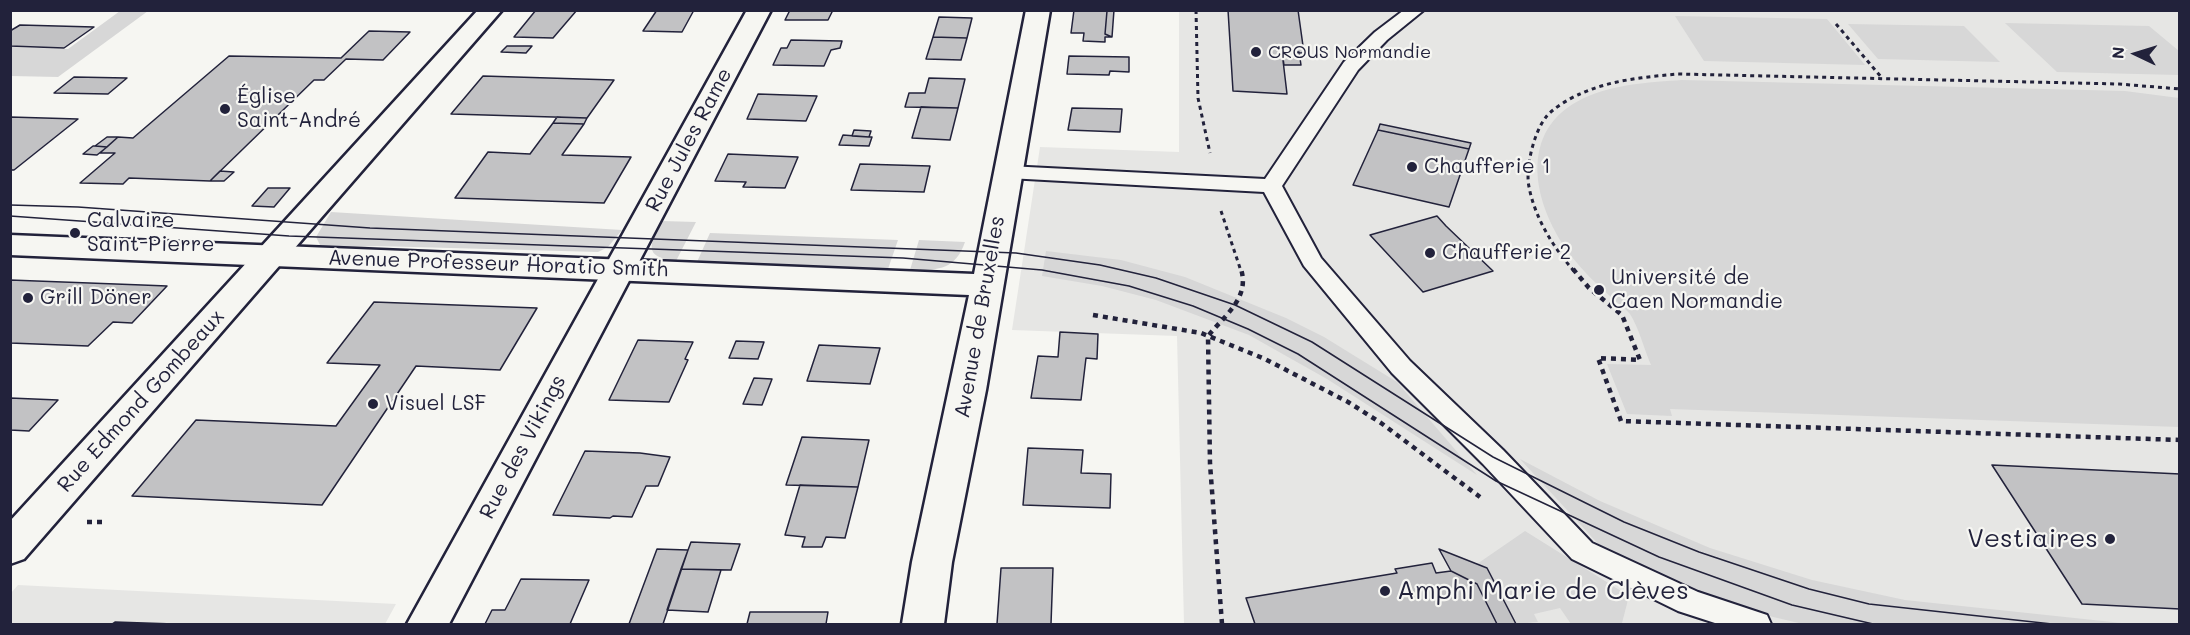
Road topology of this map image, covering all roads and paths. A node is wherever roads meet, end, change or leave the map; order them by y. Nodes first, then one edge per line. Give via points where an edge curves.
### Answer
1 (491, 10) edge
2 (759, 10) edge
3 (1038, 10) edge
4 (1196, 10) edge
5 (1416, 10) edge
6 (1836, 24) dead end
7 (1882, 79) junction
8 (2180, 89) edge
9 (1008, 172) junction
10 (1217, 183) junction
11 (1271, 186) junction
12 (10, 244) edge
13 (273, 254) junction
14 (619, 269) junction
15 (986, 285) junction
16 (1093, 315) dead end
17 (1208, 336) junction
18 (2180, 440) edge
19 (1486, 501) dead end
20 (10, 548) edge
21 (428, 624) edge
22 (923, 624) edge
23 (1222, 624) edge
24 (1756, 624) edge

1 - 13 street, Rue Edmond Gombeaux
2 - 14 street, Rue Jules Rame
3 - 9 street, Avenue de Bruxelles
4 - 10 path via 1198,98
5 - 11 lane via 1381,36 1351,66
6 - 7 path
7 - 8 path
7 - 18 path via 1668,75 1628,79 1579,94 1546,116 1531,148 1528,185 1541,223 1562,257 1589,288 1622,315 1640,360 1598,358 1621,421
9 - 10 lane
9 - 15 street, Avenue de Bruxelles
10 - 11 lane
10 - 17 path via 1219,204 1245,282 1240,298
11 - 24 lane via 1312,261 1401,367 1582,551 1689,602
12 - 13 street, Avenue Professeur Horatio Smith
13 - 14 street, Avenue Professeur Horatio Smith
13 - 20 street, Rue Edmond Gombeaux
14 - 15 street, Avenue Professeur Horatio Smith
14 - 21 street, Rue des Vikings
15 - 22 street, Avenue de Bruxelles
16 - 17 path
17 - 19 path via 1265,359 1348,402
17 - 23 path via 1210,464

